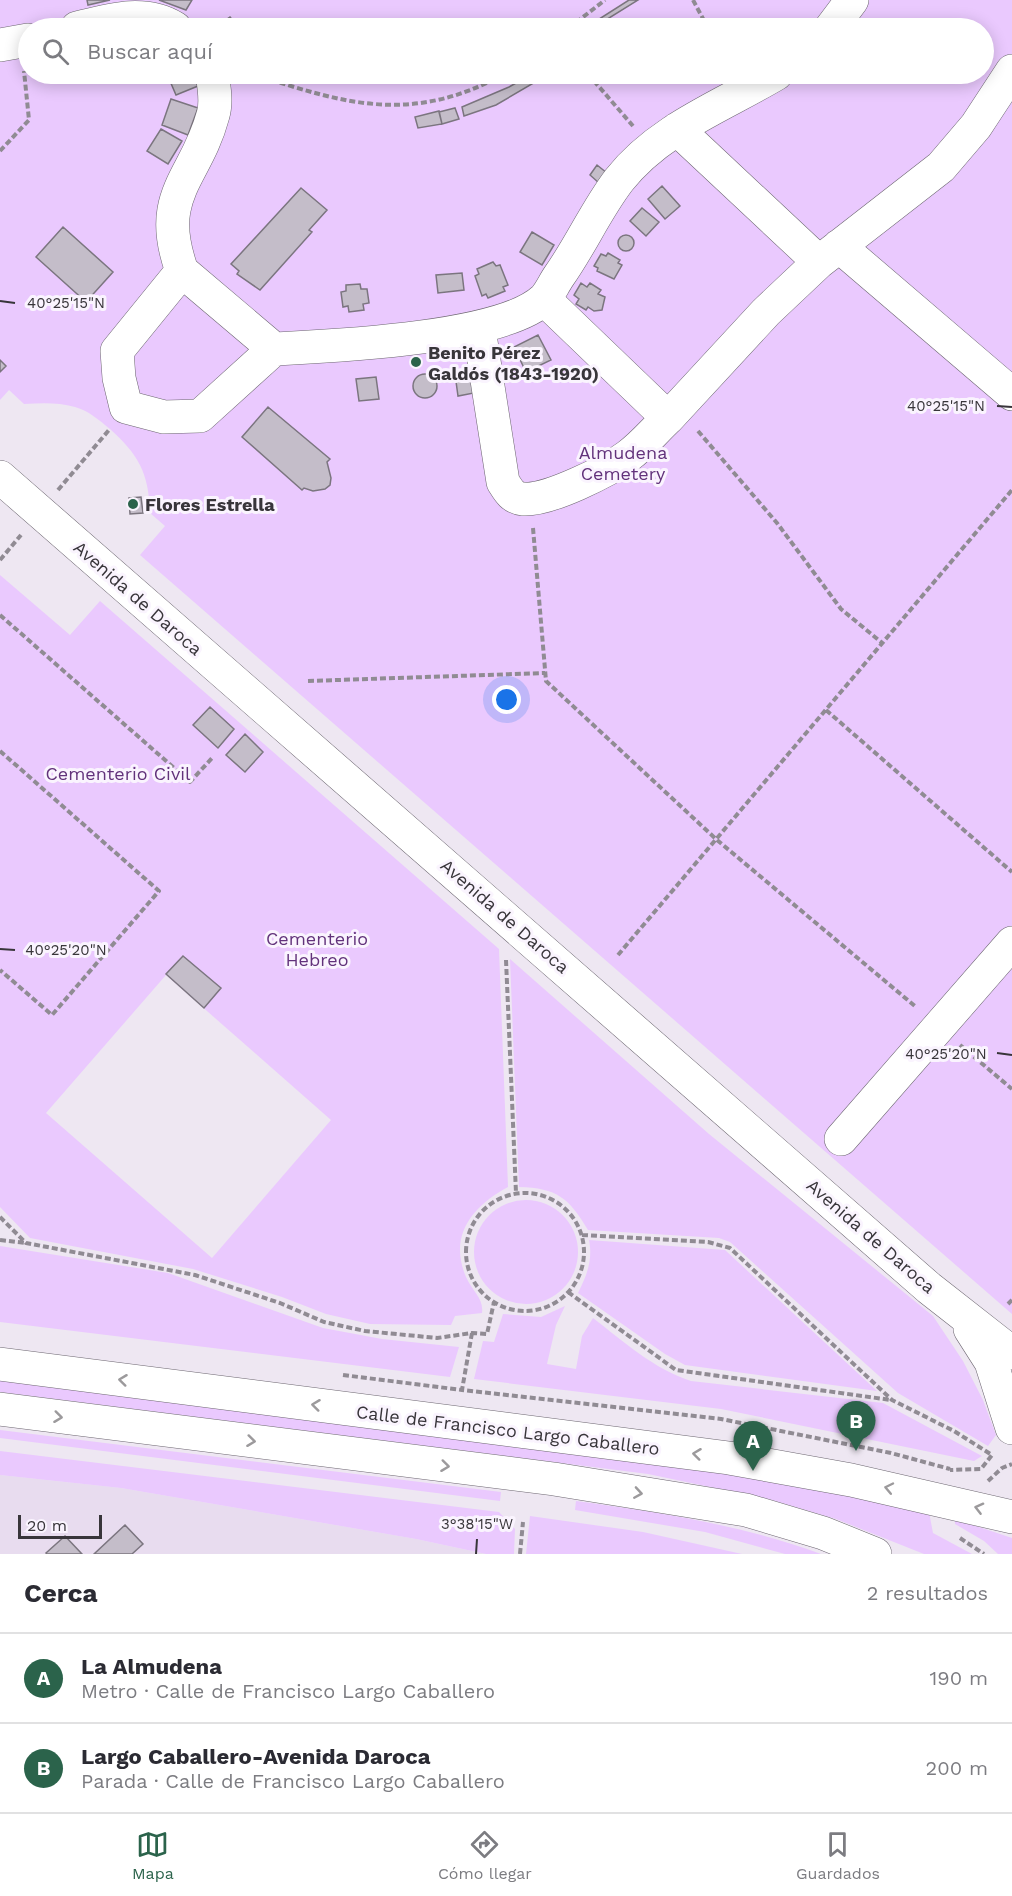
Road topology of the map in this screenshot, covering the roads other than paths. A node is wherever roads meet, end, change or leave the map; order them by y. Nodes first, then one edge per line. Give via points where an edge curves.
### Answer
1 (852, 0) edge
2 (115, 18) edge
3 (144, 18) edge
4 (838, 18) edge
5 (1012, 71) edge
6 (213, 84) edge
7 (758, 84) edge
8 (664, 138) junction
9 (829, 254) junction
10 (182, 271) junction
11 (544, 299) junction
12 (479, 329) junction
13 (274, 349) junction
14 (1012, 394) edge
15 (673, 413) junction
16 (0, 477) edge
17 (1012, 943) edge
18 (841, 1139) dead end
19 (929, 1288) junction
20 (1012, 1353) edge
21 (0, 1364) edge
22 (0, 1409) edge
23 (1012, 1428) edge
24 (1012, 1517) edge
25 (876, 1554) edge

1 - 4 main road
2 - 3 main road
5 - 9 main road via 976,126 941,167
6 - 10 main road via 214,113 183,179 173,213 171,232
7 - 8 main road
8 - 9 main road
8 - 11 main road via 618,182
9 - 14 main road
9 - 15 main road via 766,312
10 - 13 main road
10 - 13 main road via 117,351 118,378 126,407 164,417 200,417
11 - 12 main road
11 - 15 main road
12 - 13 main road
12 - 15 main road via 503,482 510,494 522,499 541,497 610,469
16 - 19 main road, Avenida de Daroca
17 - 18 main road
19 - 20 main road, Avenida de Daroca
19 - 23 main road via 972,1331 992,1362
24 -> 21 main road, Calle de Francisco Largo Caballero via 851,1480 729,1458
22 -> 25 main road via 554,1479 723,1507 824,1533

